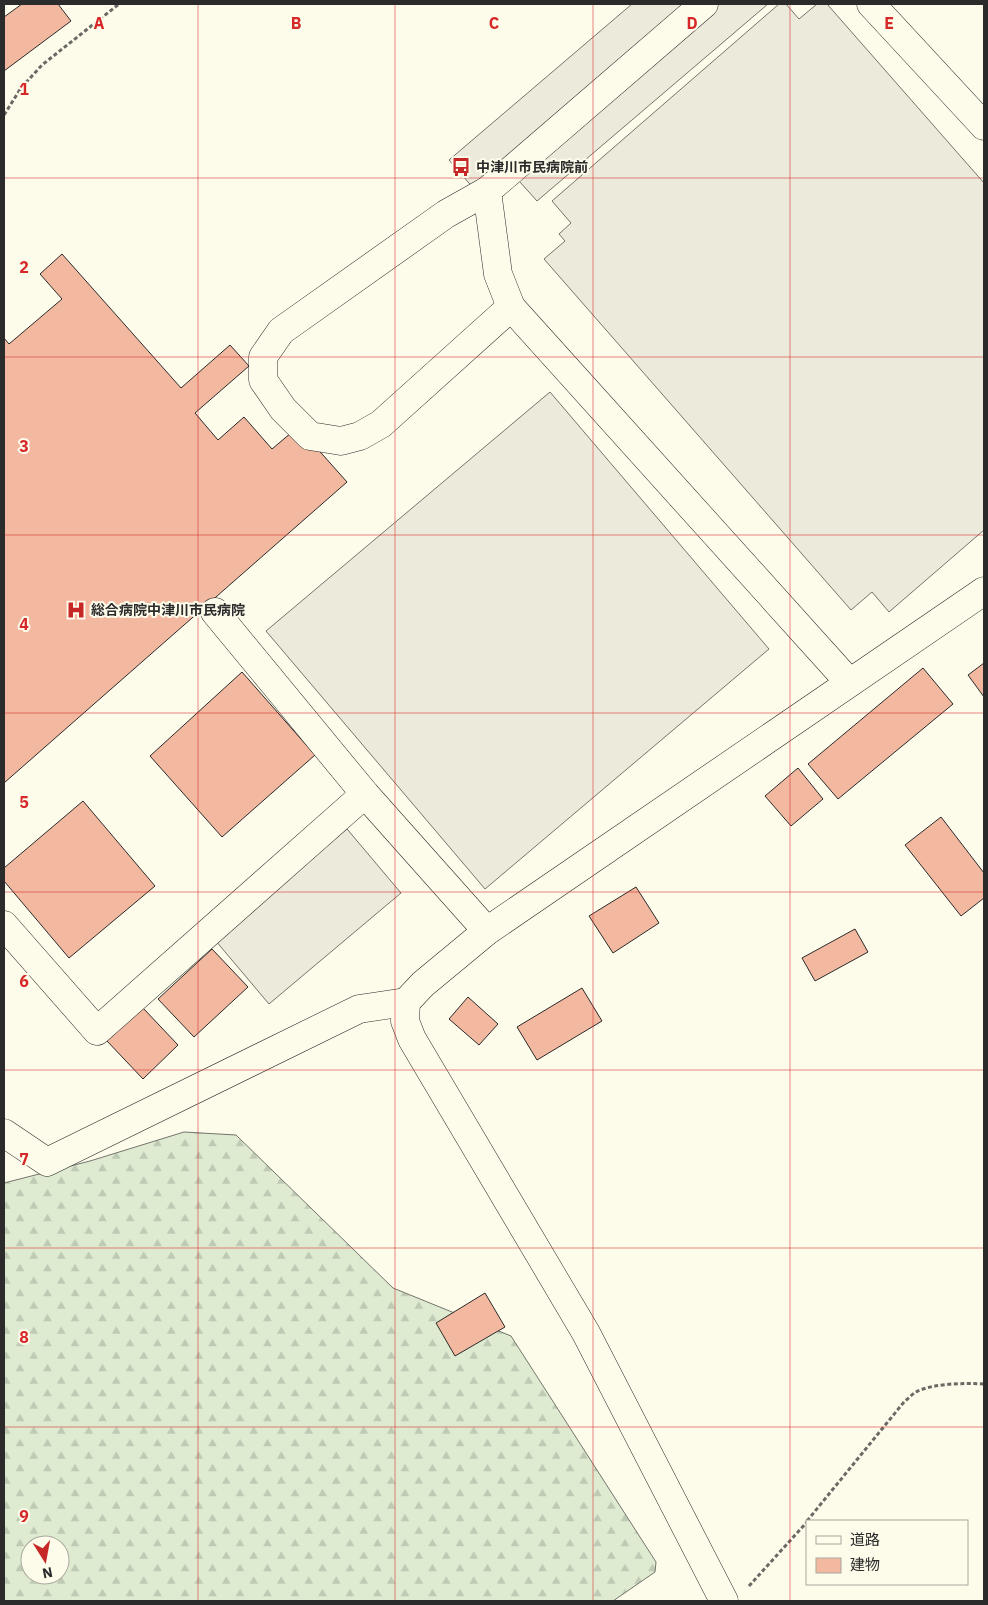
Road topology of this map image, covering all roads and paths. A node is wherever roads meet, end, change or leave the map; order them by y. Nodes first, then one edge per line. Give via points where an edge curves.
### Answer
1 (119, 4) edge
2 (704, 4) edge
3 (871, 4) edge
4 (4, 114) edge
5 (984, 126) edge
6 (487, 191) junction
7 (511, 307) junction
8 (984, 591) edge
9 (215, 612) dead end
10 (849, 682) junction
11 (365, 794) junction
12 (4, 925) edge
13 (486, 931) junction
14 (406, 1002) junction
15 (4, 1133) edge
16 (984, 1384) edge
17 (808, 1520) edge
18 (806, 1522) edge
19 (735, 1595) edge

1 - 4 path via 42,65
2 - 6 street
3 - 5 street
6 - 7 street via 498,274
6 - 7 street via 446,214 281,331 264,357 263,380 283,409 310,436 341,441 360,436 382,424
7 - 10 street
8 - 10 street
9 - 11 street
10 - 13 street
11 - 12 street via 97,1031
11 - 13 street
13 - 14 street
14 - 15 street via 359,1009 47,1162
14 - 19 street via 405,1021 412,1039 586,1333
16 - 17 path via 961,1383 916,1392 904,1402
18 - 19 path

